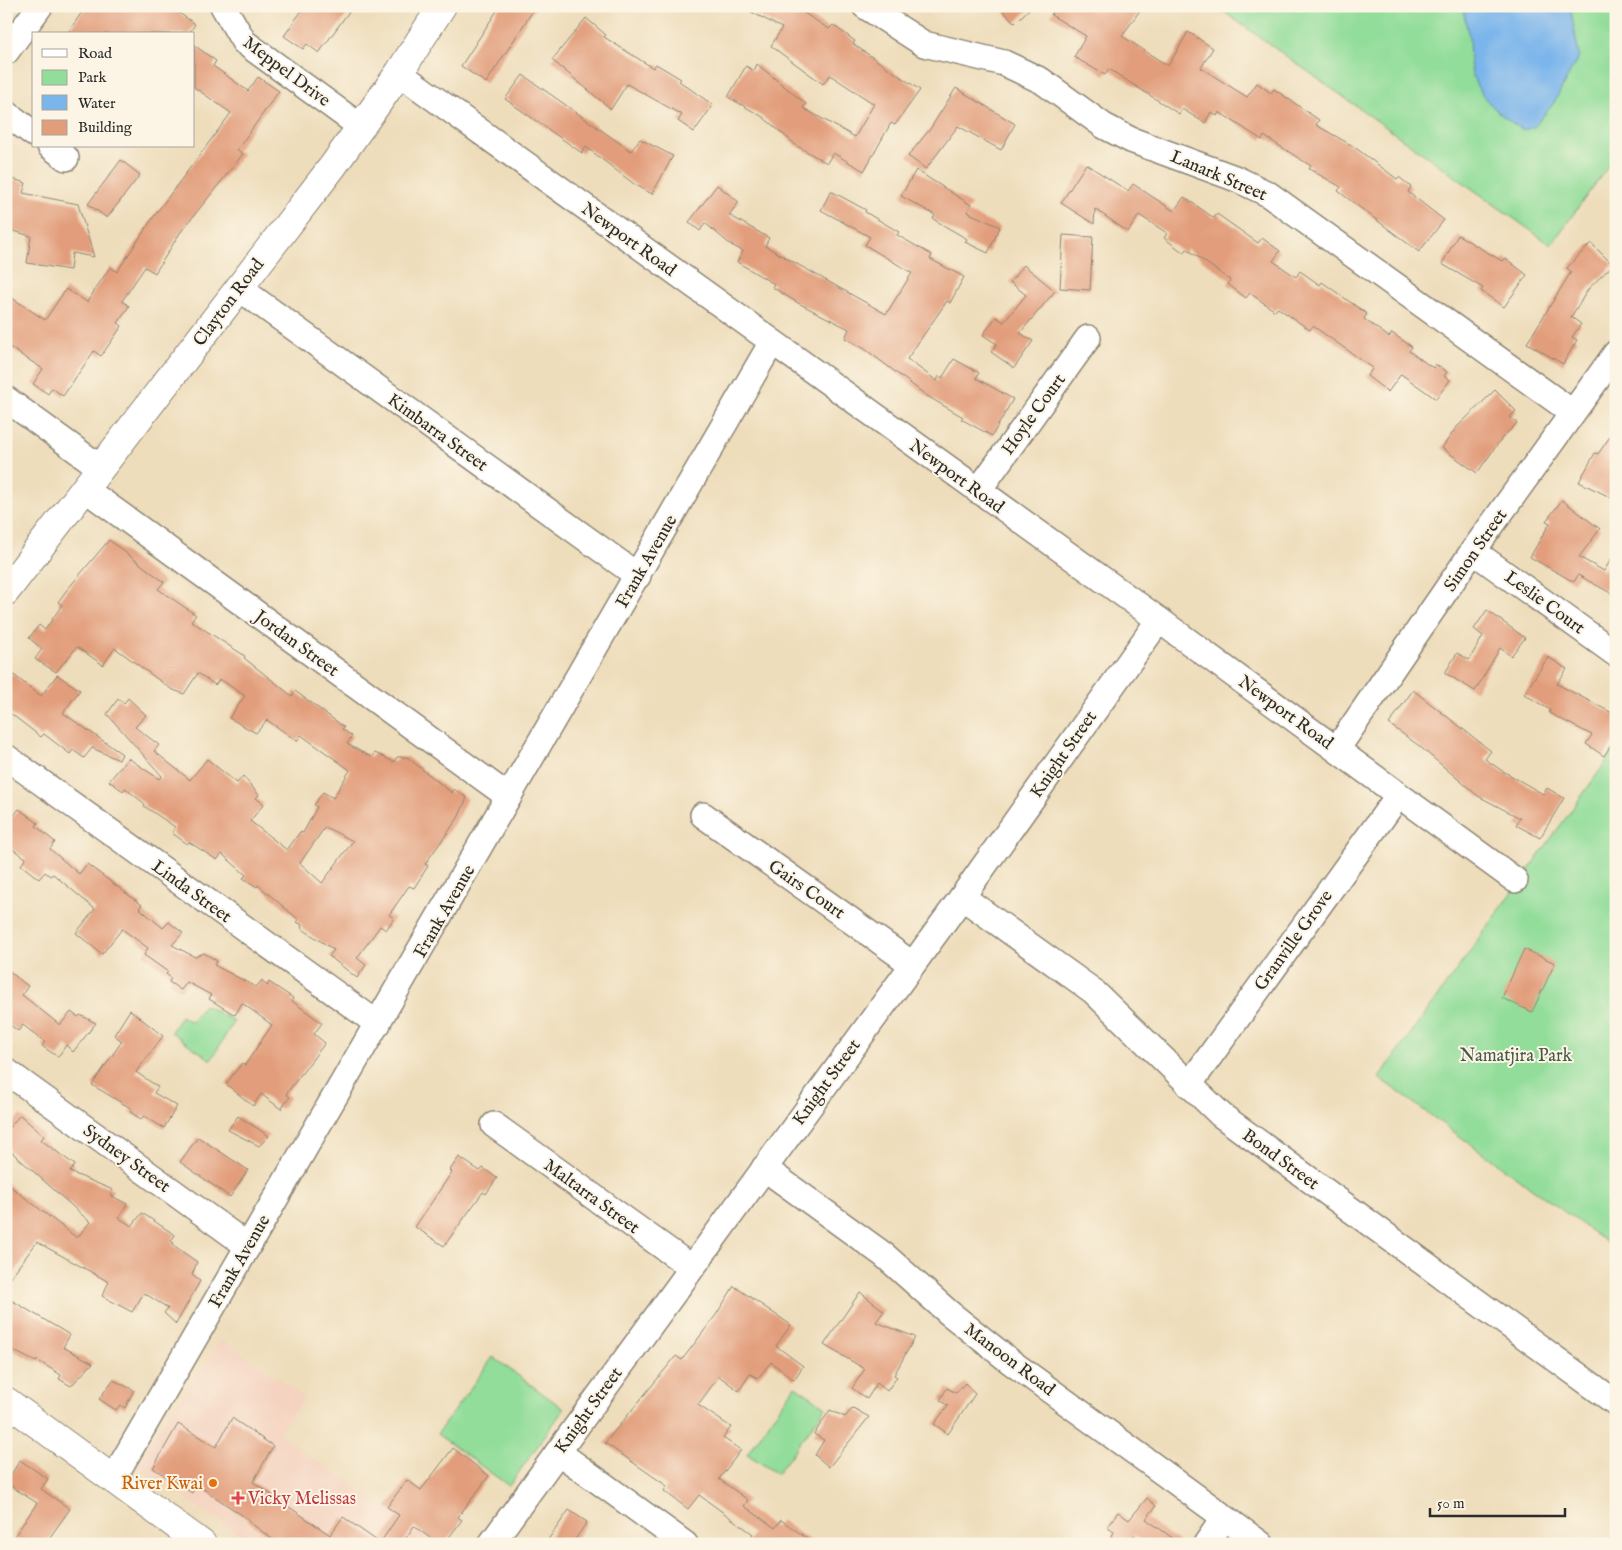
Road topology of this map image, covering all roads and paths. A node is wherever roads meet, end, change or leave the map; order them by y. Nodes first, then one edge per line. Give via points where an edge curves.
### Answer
1 (40, 6) edge
2 (223, 6) edge
3 (442, 6) edge
4 (865, 6) edge
5 (6, 52) edge
6 (399, 73) junction
7 (6, 114) edge
8 (361, 127) junction
9 (32, 133) edge
10 (239, 288) junction
11 (1088, 338) dead end
12 (772, 342) junction
13 (1616, 353) edge
14 (6, 399) edge
15 (1572, 412) junction
16 (93, 479) junction
17 (978, 491) junction
18 (1474, 551) junction
19 (638, 576) junction
20 (6, 591) edge
21 (1159, 620) junction
22 (1616, 654) edge
23 (1337, 749) junction
24 (6, 757) edge
25 (1398, 796) junction
26 (509, 797) junction
27 (703, 815) dead end
28 (1515, 880) dead end
29 (962, 897) junction
30 (912, 964) junction
31 (378, 1024) junction
32 (6, 1071) edge
33 (1189, 1085) junction
34 (494, 1125) dead end
35 (764, 1168) junction
36 (248, 1246) junction
37 (691, 1267) junction
38 (6, 1402) edge
39 (1616, 1403) edge
40 (558, 1452) junction
41 (113, 1479) junction
42 (1224, 1518) junction
43 (202, 1544) edge
44 (491, 1544) edge
45 (685, 1544) edge
46 (1206, 1544) edge
47 (1260, 1544) edge

1 - 5 street
2 - 8 street, Meppel Drive via 244,42
3 - 6 main road, Clayton Road
4 - 15 street, Lanark Street via 924,44 1004,63 1042,81 1104,126 1131,140 1237,179 1268,194
6 - 8 main road, Clayton Road
6 - 12 street, Newport Road
7 - 9 street
8 - 10 main road, Clayton Road
10 - 16 main road, Clayton Road
10 - 19 street, Kimbarra Street
11 - 17 street, Hoyle Court
12 - 17 street, Newport Road
12 - 19 street, Frank Avenue
13 - 15 street, Simon Street
14 - 16 street
15 - 18 street, Simon Street
16 - 20 main road, Clayton Road
16 - 26 street, Jordan Street
17 - 21 street, Newport Road
18 - 22 street, Leslie Court
18 - 23 street, Simon Street
19 - 26 street, Frank Avenue
21 - 23 street, Newport Road
21 - 29 street, Knight Street
23 - 25 street, Newport Road
24 - 31 street, Linda Street
25 - 28 street, Newport Road
25 - 33 street, Granville Grove
26 - 31 street, Frank Avenue
27 - 30 street, Gairs Court
29 - 30 street, Knight Street
29 - 33 street, Bond Street via 1093,990
30 - 35 street, Knight Street
31 - 36 street, Frank Avenue
32 - 36 street, Sydney Street
33 - 39 street, Bond Street via 1221,1115
34 - 37 street, Maltarra Street
35 - 37 street, Knight Street
35 - 42 street, Manoon Road via 884,1255 1011,1362
36 - 41 street, Frank Avenue
37 - 40 street, Knight Street
38 - 41 main road
40 - 44 street, Knight Street
40 - 45 street
41 - 43 main road
42 - 46 street
42 - 47 street, Manoon Road

